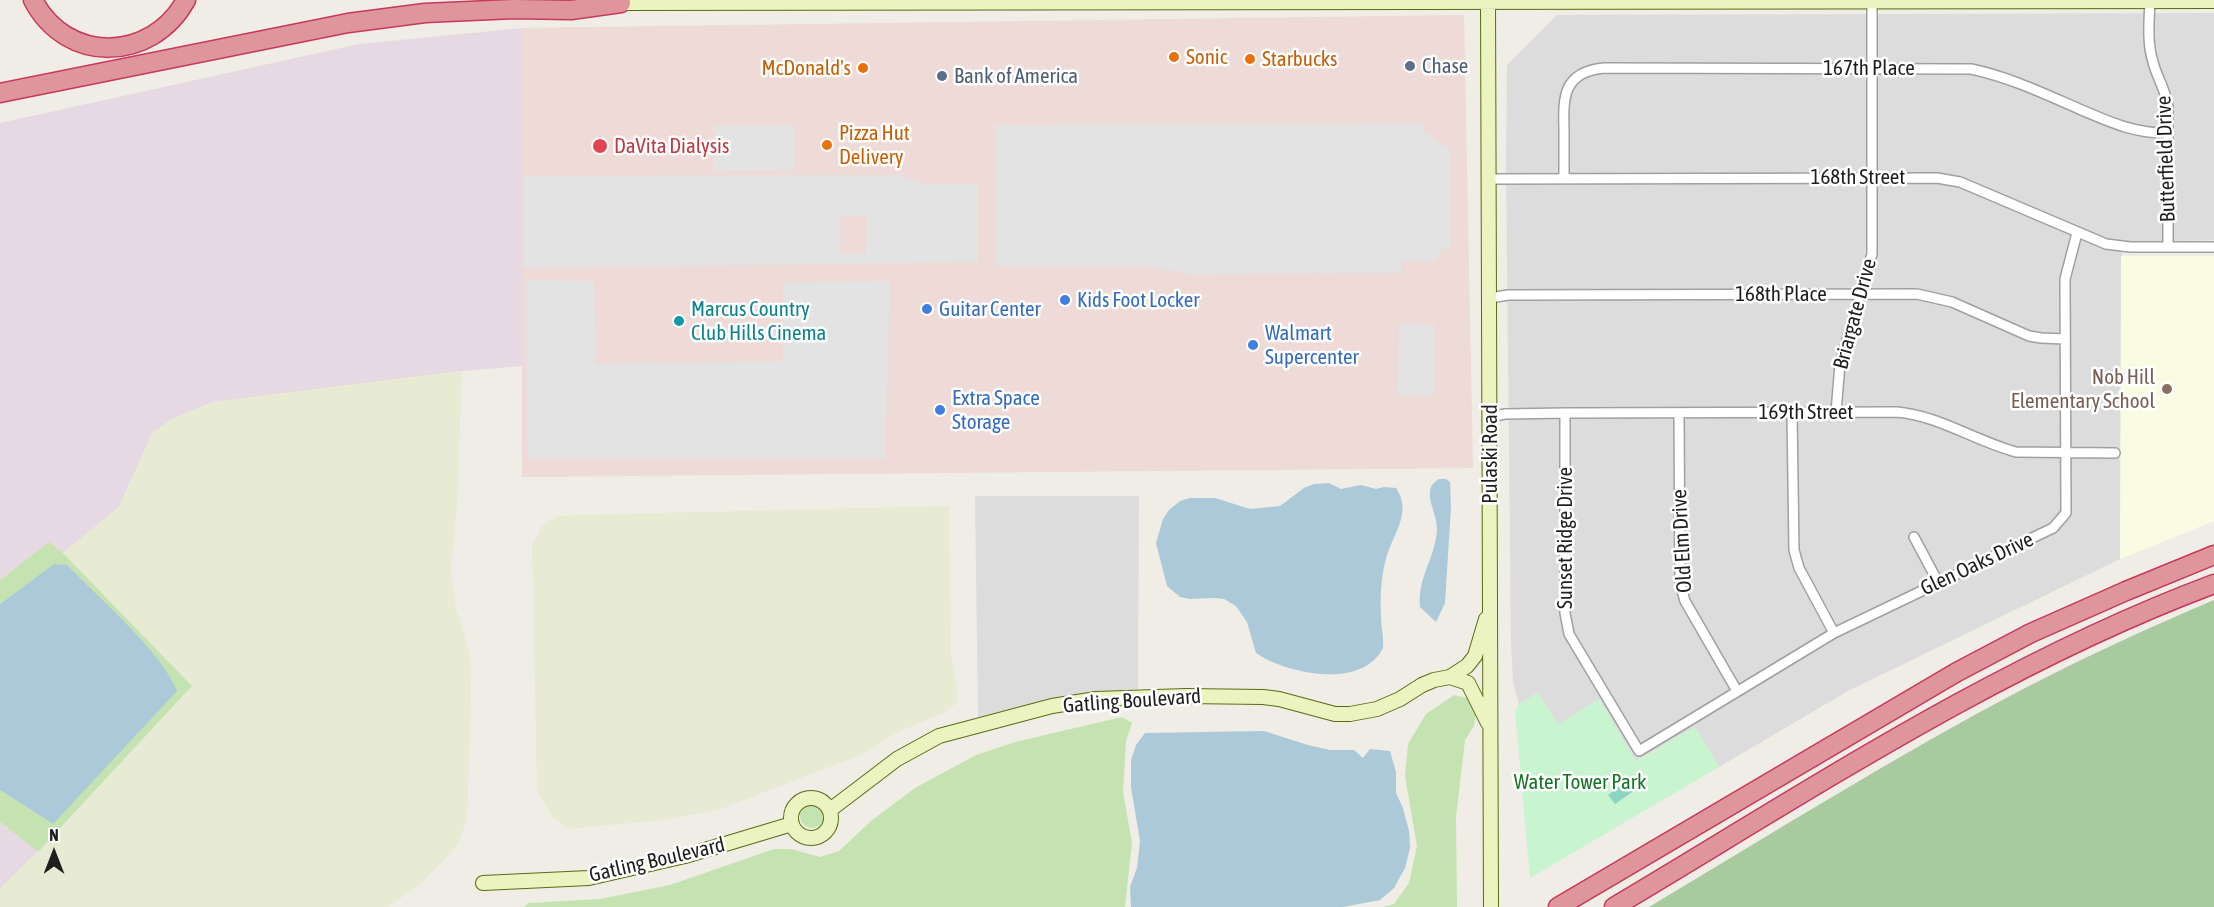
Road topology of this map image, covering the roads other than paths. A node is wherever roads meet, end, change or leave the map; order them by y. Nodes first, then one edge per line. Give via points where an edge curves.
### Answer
1 (33, 0) edge
2 (186, 0) edge
3 (508, 0) edge
4 (1488, 1) edge
5 (1872, 1) edge
6 (1983, 1) edge
7 (2150, 1) edge
8 (2214, 1) edge
9 (986, 2) edge
10 (621, 3) junction
11 (1872, 69) junction
12 (0, 93) edge
13 (2168, 133) junction
14 (1872, 177) junction
15 (1564, 178) junction
16 (1489, 179) junction
17 (2077, 233) junction
18 (2169, 247) junction
19 (2214, 247) edge
20 (1860, 294) junction
21 (1490, 298) junction
22 (2065, 339) junction
23 (1836, 411) junction
24 (1565, 413) junction
25 (1678, 413) junction
26 (1792, 413) junction
27 (1490, 417) junction
28 (2065, 453) junction
29 (2115, 453) dead end
30 (1914, 537) dead end
31 (2214, 555) edge
32 (1938, 582) junction
33 (2214, 584) edge
34 (1491, 602) junction
35 (1834, 633) junction
36 (1450, 677) junction
37 (1737, 691) junction
38 (1490, 729) junction
39 (1639, 751) joint
40 (830, 810) junction
41 (792, 824) junction
42 (483, 883) dead end
43 (1491, 906) edge
44 (1558, 907) edge
45 (1614, 907) edge

1 - 2 highway via 53,26 66,35 92,46 109,48 151,37 171,23
3 - 10 main road
4 - 5 main road
4 - 9 main road
4 - 16 main road, Pulaski Road
5 - 6 main road
5 - 11 street, Briargate Drive
6 - 7 main road
7 - 8 main road
7 - 13 street, Butterfield Drive via 2152,57 2166,92
9 - 10 main road
10 - 12 highway via 571,10 425,13 348,23
11 - 13 street, 167th Place via 1958,68 1990,73 2124,128
11 - 14 street, Briargate Drive
11 - 15 street, 167th Place via 1588,71 1567,91
13 - 18 street, Butterfield Drive
14 - 15 street, 168th Street
14 - 17 street, 168th Street via 1927,177 1960,182
14 - 20 street, Briargate Drive via 1872,254
15 - 16 street, 168th Street
16 - 21 main road, Pulaski Road
17 - 18 street, 168th Street via 2119,246
17 - 22 street, Glen Oaks Drive via 2065,279
18 - 19 street, 168th Street
20 - 21 street, 168th Place
20 - 22 street, 168th Place via 1937,297 2029,336
20 - 23 street, Briargate Drive via 1840,364
21 - 27 main road, Pulaski Road
22 - 28 street, Glen Oaks Drive
23 - 26 street, 169th Street
23 - 28 street, 169th Street via 1909,413 2009,450
24 - 25 street, 169th Street
24 - 27 street, 169th Street
24 - 39 street, Sunset Ridge Drive via 1565,613 1569,634
25 - 26 street, 169th Street
25 - 37 street, Old Elm Drive via 1680,584 1685,602
26 - 35 street via 1794,550 1798,568
27 - 34 main road, Pulaski Road
28 - 29 street, 169th Street
28 - 32 street, Glen Oaks Drive via 2066,513 2053,528
30 - 32 street
31 - 44 highway via 2031,633 1957,672
32 - 35 street, Glen Oaks Drive
33 - 45 highway via 2096,634 1972,695
34 - 36 main road, Gatling Boulevard via 1476,656
34 - 38 main road, Pulaski Road
35 - 37 street, Glen Oaks Drive
36 - 38 main road via 1468,683
36 - 40 main road, Gatling Boulevard via 1422,685 1390,705 1350,714 1263,697 1126,697 1052,706 939,736 897,759
37 - 39 street, Glen Oaks Drive
38 - 43 main road, Pulaski Road
40 - 41 main road via 815,798 803,799 791,814
40 - 41 main road via 831,824 816,837 802,836
41 - 42 main road, Gatling Boulevard via 685,856 589,878

